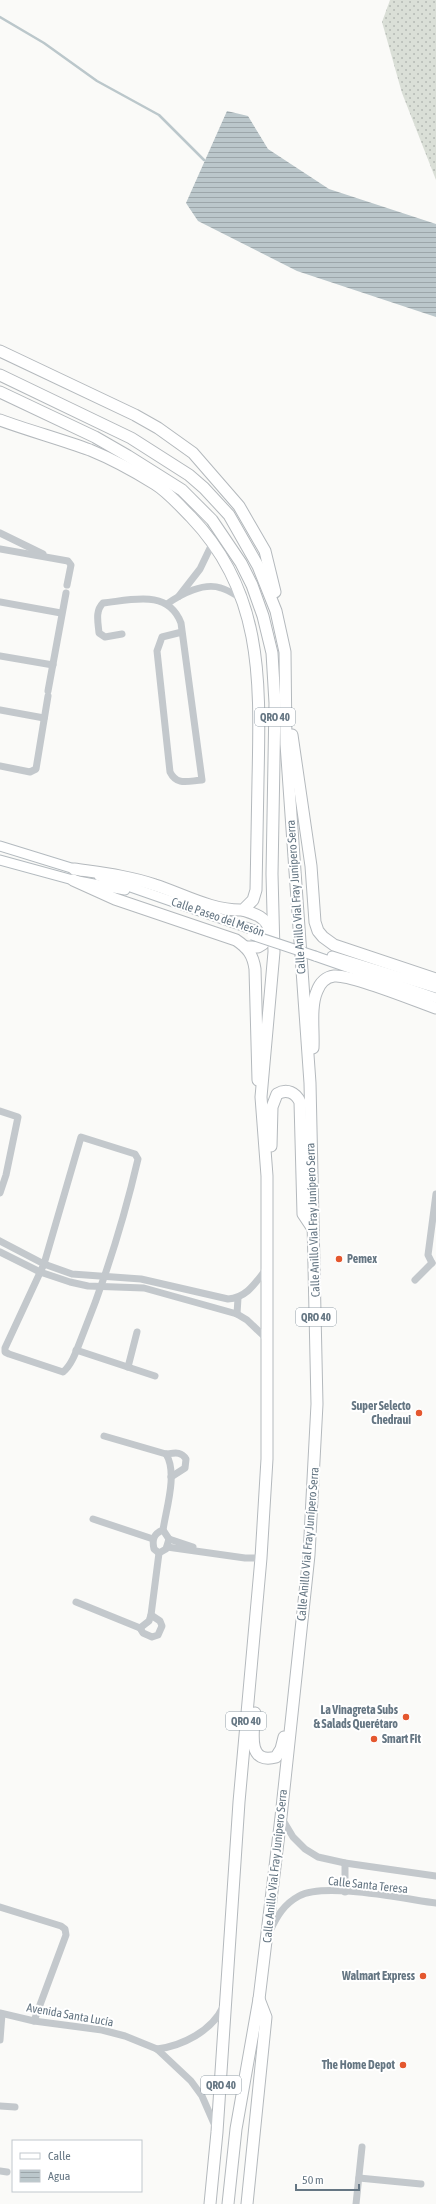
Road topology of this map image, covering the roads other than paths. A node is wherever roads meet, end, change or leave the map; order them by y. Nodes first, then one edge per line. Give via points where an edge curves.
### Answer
1 (0, 351) edge
2 (0, 375) edge
3 (0, 392) edge
4 (0, 420) edge
5 (0, 533) edge
6 (213, 542) junction
7 (0, 549) edge
8 (51, 558) junction
9 (67, 585) dead end
10 (66, 593) dead end
11 (179, 596) junction
12 (241, 598) junction
13 (0, 602) edge
14 (168, 604) junction
15 (61, 613) junction
16 (281, 630) junction
17 (182, 632) junction
18 (122, 634) dead end
19 (0, 656) edge
20 (53, 665) junction
21 (286, 695) junction
22 (0, 710) edge
23 (44, 718) junction
24 (0, 766) edge
25 (258, 780) junction
26 (0, 846) edge
27 (0, 860) edge
28 (74, 869) junction
29 (272, 874) junction
30 (73, 880) junction
31 (243, 910) junction
32 (253, 933) junction
33 (245, 947) junction
34 (316, 954) junction
35 (436, 979) edge
36 (436, 988) edge
37 (436, 998) edge
38 (436, 1008) edge
39 (310, 1083) junction
40 (261, 1097) junction
41 (0, 1111) edge
42 (267, 1176) junction
43 (0, 1193) edge
44 (436, 1194) edge
45 (313, 1229) junction
46 (0, 1241) edge
47 (0, 1252) edge
48 (44, 1264) junction
49 (434, 1264) edge
50 (267, 1268) junction
51 (40, 1272) junction
52 (106, 1276) junction
53 (415, 1280) dead end
54 (102, 1287) junction
55 (184, 1290) junction
56 (182, 1298) junction
57 (238, 1298) junction
58 (237, 1314) junction
59 (137, 1332) dead end
60 (268, 1339) junction
61 (76, 1350) junction
62 (128, 1368) junction
63 (155, 1376) dead end
64 (104, 1436) dead end
65 (166, 1454) junction
66 (171, 1477) junction
67 (93, 1519) dead end
68 (163, 1530) junction
69 (153, 1539) junction
70 (171, 1544) junction
71 (159, 1553) junction
72 (261, 1558) junction
73 (76, 1602) dead end
74 (151, 1615) junction
75 (140, 1628) junction
76 (253, 1652) junction
77 (297, 1657) junction
78 (282, 1817) junction
79 (345, 1863) junction
80 (436, 1876) edge
81 (345, 1892) junction
82 (436, 1903) edge
83 (1, 1909) edge
84 (268, 1933) junction
85 (227, 1998) junction
86 (259, 1999) junction
87 (1, 2014) edge
88 (34, 2021) junction
89 (0, 2040) edge
90 (157, 2049) junction
91 (0, 2106) edge
92 (15, 2107) dead end
93 (217, 2132) junction
94 (362, 2147) dead end
95 (359, 2178) junction
96 (421, 2184) dead end
97 (211, 2186) junction
98 (204, 2204) edge
99 (210, 2204) edge
100 (228, 2204) edge
101 (247, 2204) edge
102 (356, 2204) edge

1 - 16 highway via 117,405 158,428 193,453 239,506 265,551
2 - 16 highway, Calle Anillo Vial Fray Junípero Serra / QRO 40 via 131,438 204,488 229,515 250,550 269,592
3 - 29 highway, Calle Anillo Vial Fray Junípero Serra / QRO 40 via 101,441 182,490 212,520 241,563 263,616 272,653 275,703
4 - 6 highway via 91,450 123,466 156,485 181,507
5 - 8 street
6 - 11 street via 200,568
6 - 12 highway via 229,568
7 - 8 street
8 - 9 street via 71,562
10 - 15 street
11 - 12 street via 212,586
11 - 14 street
12 - 25 highway via 251,629 259,682
13 - 15 street
14 - 17 street via 177,614
14 - 18 street via 154,599 103,602 97,615 99,633 105,637
15 - 20 street
16 - 21 highway, Calle Anillo Vial Fray Junípero Serra / QRO 40 via 285,652
17 - 17 street via 202,780 180,782 174,779 170,772 157,651 162,636
19 - 20 street
20 - 23 street
21 - 35 highway via 318,931 334,945
21 - 39 highway, Calle Anillo Vial Fray Junípero Serra / QRO 40 via 286,744
22 - 23 street
23 - 24 street via 36,769 30,772
25 - 29 highway
25 - 31 highway via 256,890 253,900
26 - 28 main road, Calle Paseo del Mesón
27 - 30 main road, Calle Paseo del Mesón
28 - 31 highway via 127,877 222,909
28 - 32 main road, Calle Paseo del Mesón via 127,885
29 - 40 highway, Calle Anillo Vial Fray Junípero Serra / QRO 40 via 274,952
30 - 32 main road, Calle Paseo del Mesón via 126,890
30 - 33 highway via 115,899 236,940
31 - 33 highway via 257,914 266,921 269,928 263,944 258,947
32 - 34 main road, Calle Paseo del Mesón
33 - 40 highway via 253,957 255,969 256,1071
34 - 36 main road, Calle Paseo del Mesón
34 - 37 main road, Calle Paseo del Mesón
38 - 39 highway via 340,976 327,978 319,985 314,1000
39 - 45 highway, Calle Anillo Vial Fray Junípero Serra / QRO 40
40 - 42 highway, Calle Anillo Vial Fray Junípero Serra / QRO 40
41 - 43 street via 18,1117
42 - 45 highway via 271,1156 272,1107 277,1094 289,1092 297,1096 300,1102 303,1214
42 - 50 highway, Calle Anillo Vial Fray Junípero Serra / QRO 40
44 - 49 street via 428,1255
45 - 77 highway, Calle Anillo Vial Fray Junípero Serra / QRO 40 via 317,1404 309,1555
46 - 48 street
47 - 51 street
48 - 51 street
48 - 52 street via 72,1274
48 - 52 street via 79,1140 85,1137 138,1156 128,1204
49 - 53 street
50 - 57 street via 251,1289
50 - 60 highway, Calle Anillo Vial Fray Junípero Serra / QRO 40
51 - 54 street via 88,1286
51 - 61 street via 5,1352 63,1372
52 - 54 street
52 - 55 street via 141,1279
54 - 56 street via 144,1288
54 - 61 street
55 - 56 street
55 - 57 street via 228,1299
56 - 58 street
57 - 58 street
58 - 60 street via 248,1320
59 - 62 street
60 - 72 highway, Calle Anillo Vial Fray Junípero Serra / QRO 40 via 267,1459
61 - 62 street
62 - 63 street
64 - 65 street
65 - 66 street via 171,1465
65 - 66 street via 180,1453 186,1459 182,1470
66 - 68 street
67 - 69 street
68 - 69 street
68 - 70 street
69 - 71 street via 154,1550
70 - 71 street
70 - 72 street via 245,1558
71 - 74 street
72 - 76 highway, Calle Anillo Vial Fray Junípero Serra / QRO 40
73 - 75 street
74 - 75 street
74 - 75 street via 160,1621 161,1631 152,1637 143,1633
76 - 77 highway via 258,1670 254,1744 258,1755 265,1759 276,1757 281,1748 288,1694
76 - 85 highway, Calle Anillo Vial Fray Junípero Serra / QRO 40 via 239,1802
77 - 78 highway, Calle Anillo Vial Fray Junípero Serra / QRO 40
78 - 79 street, Calle Santa Teresa via 293,1837 305,1850 318,1857
78 - 84 highway, Calle Anillo Vial Fray Junípero Serra / QRO 40
79 - 80 street, Calle Santa Teresa
79 - 81 street
81 - 82 street, Calle Santa Teresa
81 - 84 street, Calle Santa Teresa via 316,1891 300,1896 280,1912
83 - 88 street via 65,1929 66,1935
84 - 86 highway, Calle Anillo Vial Fray Junípero Serra / QRO 40
85 - 90 street via 220,2014 188,2041 174,2047
85 - 93 highway, Calle Anillo Vial Fray Junípero Serra / QRO 40
86 - 100 highway, Calle Anillo Vial Fray Junípero Serra / QRO 40 via 236,2129
86 - 101 highway via 266,2017
87 - 88 street, Avenida Santa Lucía
87 - 89 street
88 - 90 street, Avenida Santa Lucía via 102,2030
90 - 93 street, Avenida Santa Lucía via 192,2081 202,2096
91 - 92 street
93 - 97 highway, Calle Anillo Vial Fray Junípero Serra / QRO 40
94 - 95 street
95 - 96 street
95 - 102 street
97 - 98 street
97 - 99 highway, Calle Anillo Vial Fray Junípero Serra / QRO 40

